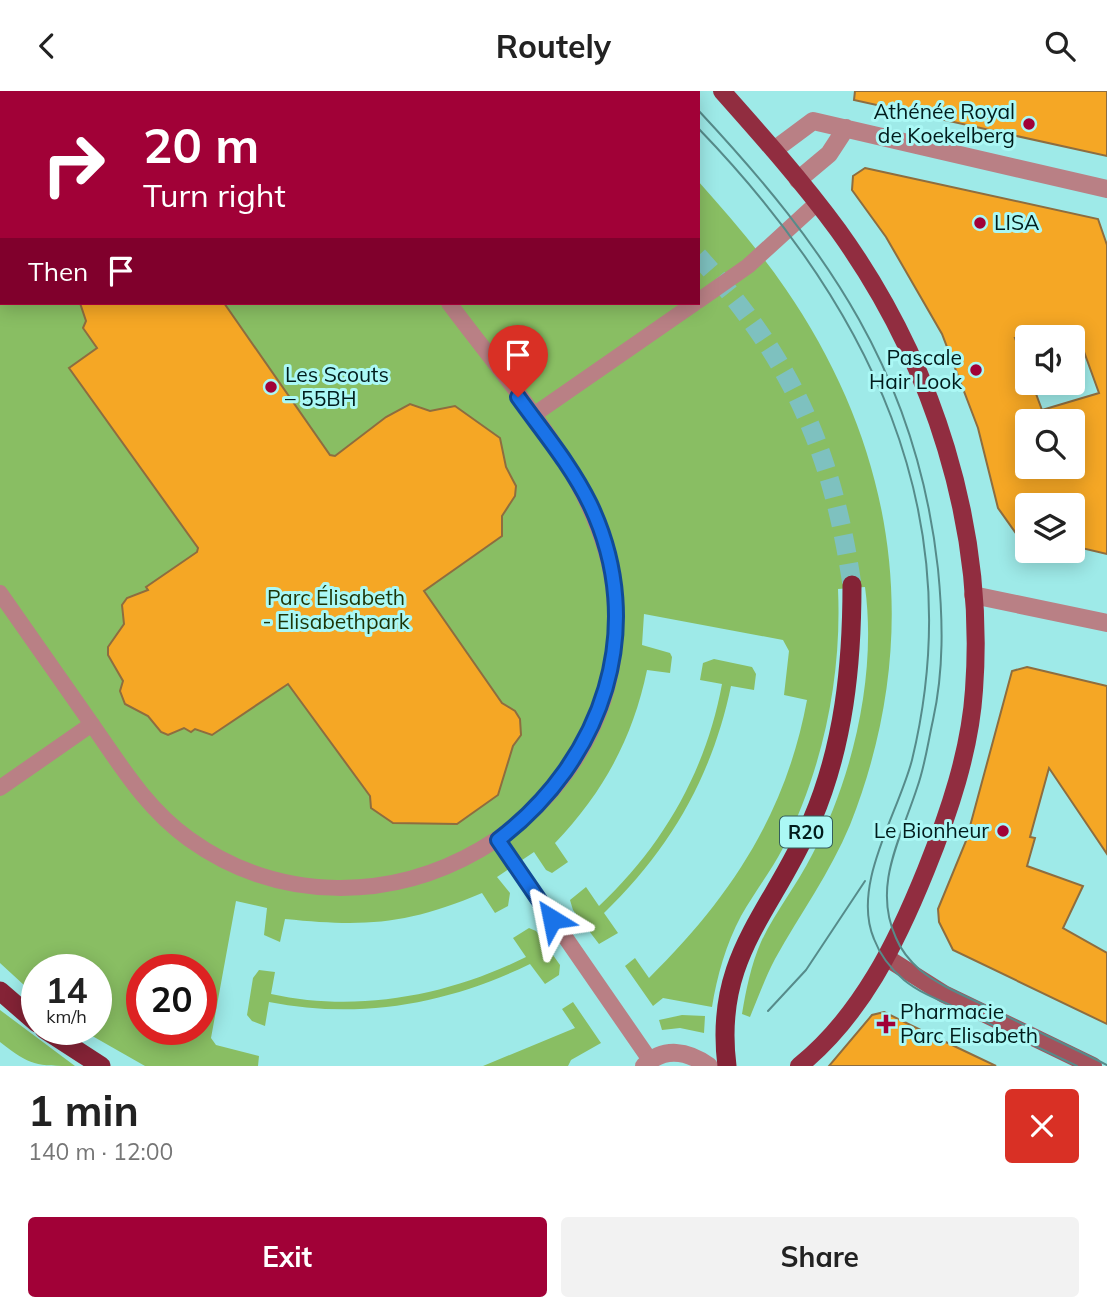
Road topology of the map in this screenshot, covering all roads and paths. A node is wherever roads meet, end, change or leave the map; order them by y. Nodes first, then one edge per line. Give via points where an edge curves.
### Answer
1 (722, 91) edge
2 (846, 128) junction
3 (774, 150) junction
4 (798, 180) junction
5 (1107, 189) edge
6 (817, 203) junction
7 (700, 300) edge
8 (450, 305) edge
9 (693, 305) edge
10 (532, 416) junction
11 (852, 585) tunnel mouth
12 (0, 593) edge
13 (973, 595) junction
14 (1107, 623) edge
15 (92, 724) junction
16 (0, 788) edge
17 (498, 840) junction
18 (887, 958) junction
19 (0, 991) edge
20 (21, 1009) edge
21 (69, 1045) edge
22 (647, 1063) edge
23 (101, 1066) edge
24 (709, 1066) edge
25 (727, 1066) edge
26 (799, 1066) edge
27 (1093, 1066) edge

1 - 3 main road
2 - 3 street via 813,121
2 - 4 street via 828,154
2 - 5 street
3 - 4 main road
4 - 6 main road
6 - 7 lane via 748,266
6 - 13 main road via 889,311 935,411 963,516
8 - 10 lane
9 - 10 lane
10 - 17 lane via 579,483 599,525 611,570 616,626 607,686 581,750 539,806
11 - 25 highway, R20 via 852,645 840,728 813,820 732,974 723,1034
12 - 15 lane
13 - 14 street
13 - 18 main road via 974,691 960,769 933,854
15 - 16 lane
15 - 17 lane via 138,792 171,825 219,857 273,879 319,887 388,885 434,873
17 - 22 lane
18 - 26 main road via 858,1002
18 - 27 main road via 944,994
19 - 20 highway
21 - 23 highway
22 - 24 street via 680,1052

